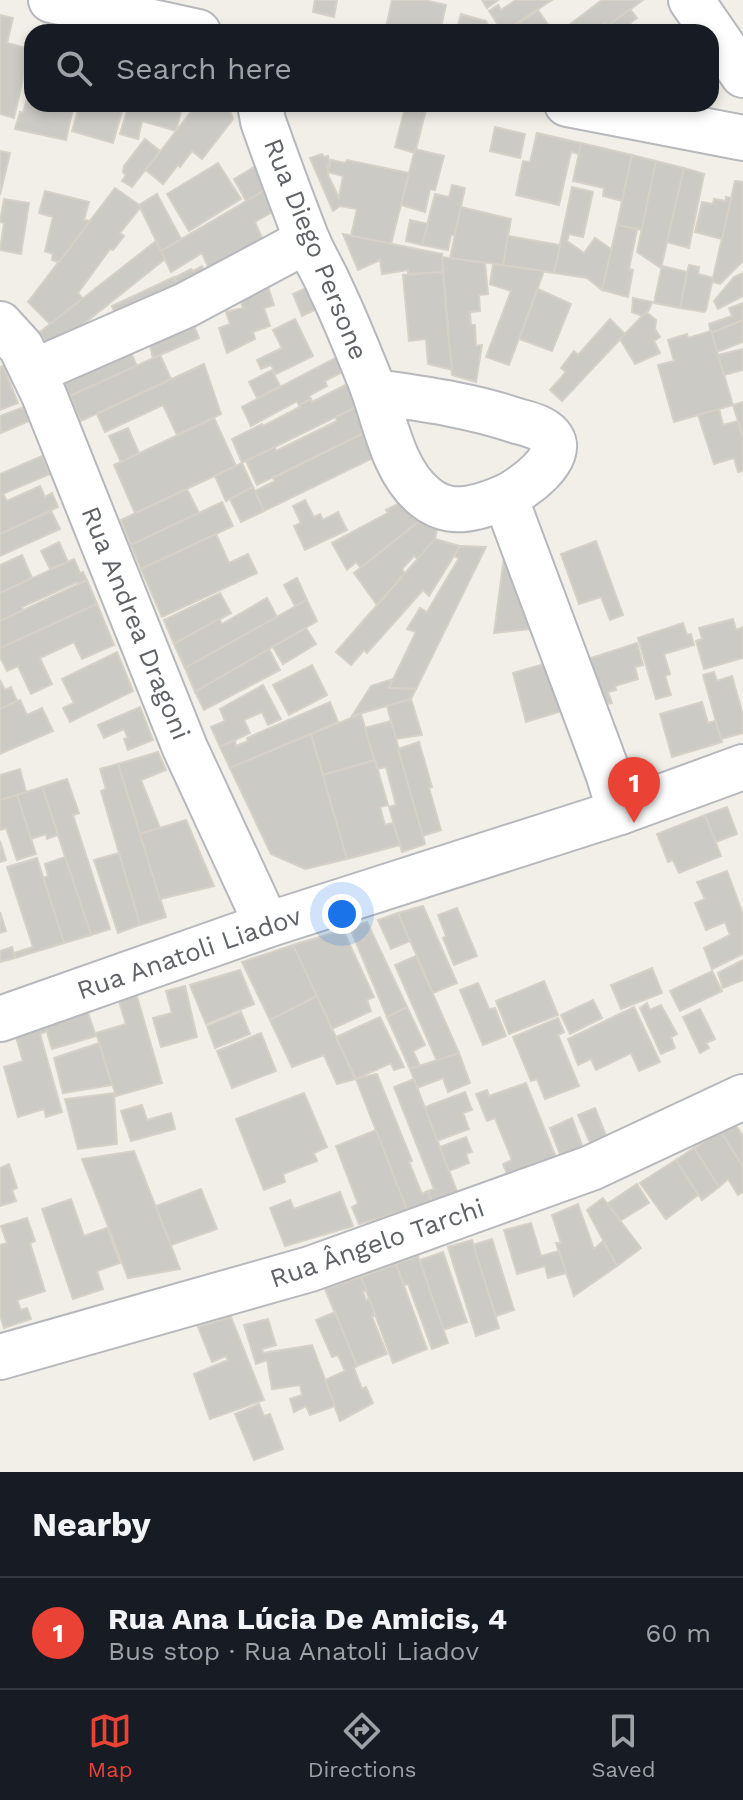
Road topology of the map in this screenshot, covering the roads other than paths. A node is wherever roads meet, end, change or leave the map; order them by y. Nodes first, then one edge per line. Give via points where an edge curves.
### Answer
1 (51, 0) edge
2 (691, 0) edge
3 (161, 24) edge
4 (708, 24) edge
5 (719, 40) edge
6 (743, 75) edge
7 (262, 112) edge
8 (608, 112) edge
9 (743, 138) edge
10 (308, 242) junction
11 (0, 324) edge
12 (33, 372) junction
13 (375, 392) junction
14 (505, 497) junction
15 (743, 767) edge
16 (620, 812) junction
17 (267, 925) junction
18 (0, 1019) edge
19 (743, 1097) edge
20 (0, 1357) edge

1 - 3 street
2 - 4 street
5 - 6 street
7 - 10 street, Rua Diego Persone
8 - 9 street
10 - 12 street via 186,305
10 - 13 street, Rua Diego Persone
11 - 12 street, Rua Andrea Dragoni via 21,347
12 - 17 street, Rua Andrea Dragoni via 185,748
13 - 14 street, Rua Diego Persone via 391,446 412,486 427,499 454,510
13 - 14 street, Rua Diego Persone via 457,404 538,428 550,437 554,445 545,467
14 - 16 street
15 - 16 street, Rua Anatoli Liadov
16 - 17 street, Rua Anatoli Liadov
17 - 18 street, Rua Anatoli Liadov
19 - 20 street, Rua Ângelo Tarchi via 591,1168 310,1269

